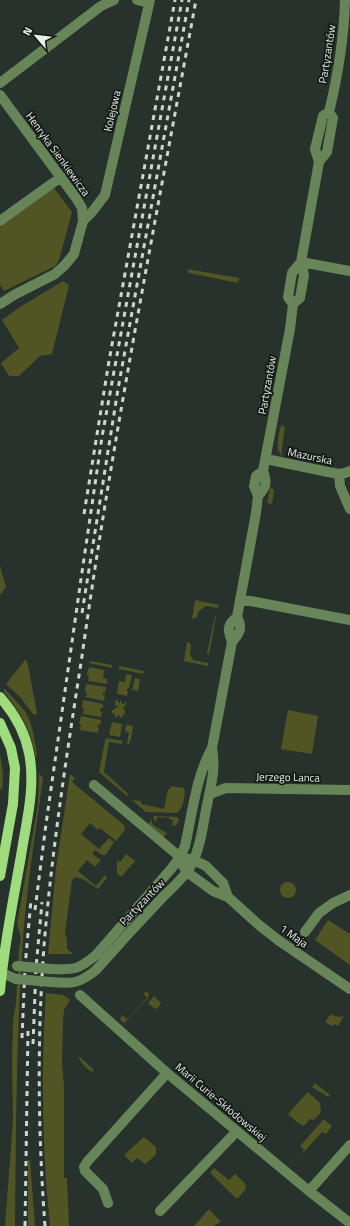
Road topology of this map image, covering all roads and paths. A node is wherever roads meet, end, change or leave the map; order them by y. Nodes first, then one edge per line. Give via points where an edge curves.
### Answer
1 (114, 0) edge
2 (137, 0) edge
3 (346, 0) edge
4 (149, 1) edge
5 (0, 83) edge
6 (0, 95) edge
7 (61, 177) junction
8 (0, 221) edge
9 (83, 221) junction
10 (301, 262) junction
11 (350, 271) edge
12 (0, 304) edge
13 (266, 458) junction
14 (350, 471) edge
15 (339, 474) junction
16 (350, 509) edge
17 (240, 599) junction
18 (350, 620) edge
19 (0, 697) edge
20 (0, 723) edge
21 (212, 748) junction
22 (213, 779) junction
23 (94, 785) dead end
24 (226, 788) junction
25 (350, 790) edge
26 (210, 794) junction
27 (180, 857) junction
28 (194, 860) junction
29 (187, 872) junction
30 (0, 876) edge
31 (350, 895) edge
32 (228, 897) junction
33 (305, 932) dead end
34 (1, 972) edge
35 (86, 979) junction
36 (65, 983) junction
37 (350, 989) edge
38 (0, 991) edge
39 (80, 995) junction
40 (167, 1073) junction
41 (237, 1131) junction
42 (350, 1145) edge
43 (309, 1191) junction
44 (108, 1204) dead end
45 (160, 1211) dead end
46 (350, 1223) edge

1 - 5 street via 100,6
2 - 4 street
3 - 10 street, Partyzantów via 343,40 329,112 323,116 315,149 319,162
4 - 9 street, Kolejowa via 105,195
6 - 7 street, Henryka Sienkiewicza
7 - 8 street
7 - 9 street, Henryka Sienkiewicza via 82,208
9 - 12 street, Henryka Sienkiewicza via 74,254 65,265 56,274
10 - 11 street
10 - 13 street, Partyzantów via 304,274 300,298 293,304
13 - 15 street, Mazurska
13 - 17 street, Partyzantów via 263,470 266,484 258,496
14 - 15 street, Mazurska
15 - 16 street via 340,486
17 - 18 street
17 - 21 street, Partyzantów via 237,617 230,622 228,632 232,642
19 - 34 main road via 17,720 24,737 31,776 27,818
20 - 30 main road via 11,748 15,768
21 - 22 street, Partyzantów
21 - 27 street, Partyzantów via 200,777 185,846
22 - 24 street
22 - 26 street, Partyzantów
23 - 27 street, 1 Maja
24 - 25 street, Jerzego Lanca
24 - 26 street, Jerzego Lanca
26 - 28 street, Partyzantów
27 - 28 street, 1 Maja
27 - 29 street, 1 Maja
27 - 34 street, Partyzantów, bridge via 86,964 68,970 17,966
28 - 29 street, Partyzantów
28 - 32 street, 1 Maja via 206,866 223,883
29 - 32 street, 1 Maja via 214,891
29 - 35 street, Partyzantów
31 - 33 street via 319,913
32 - 37 street, 1 Maja via 278,940
34 - 36 street, bridge via 16,979
34 - 38 main road
35 - 36 street
35 - 39 street
36 - 39 street, Marii Curie-Skłodowskiej
39 - 40 street, Marii Curie-Skłodowskiej
40 - 41 street, Marii Curie-Skłodowskiej
40 - 44 street via 84,1167 103,1189
41 - 43 street, Marii Curie-Skłodowskiej
41 - 45 street
42 - 43 street
43 - 46 street, Marii Curie-Skłodowskiej

